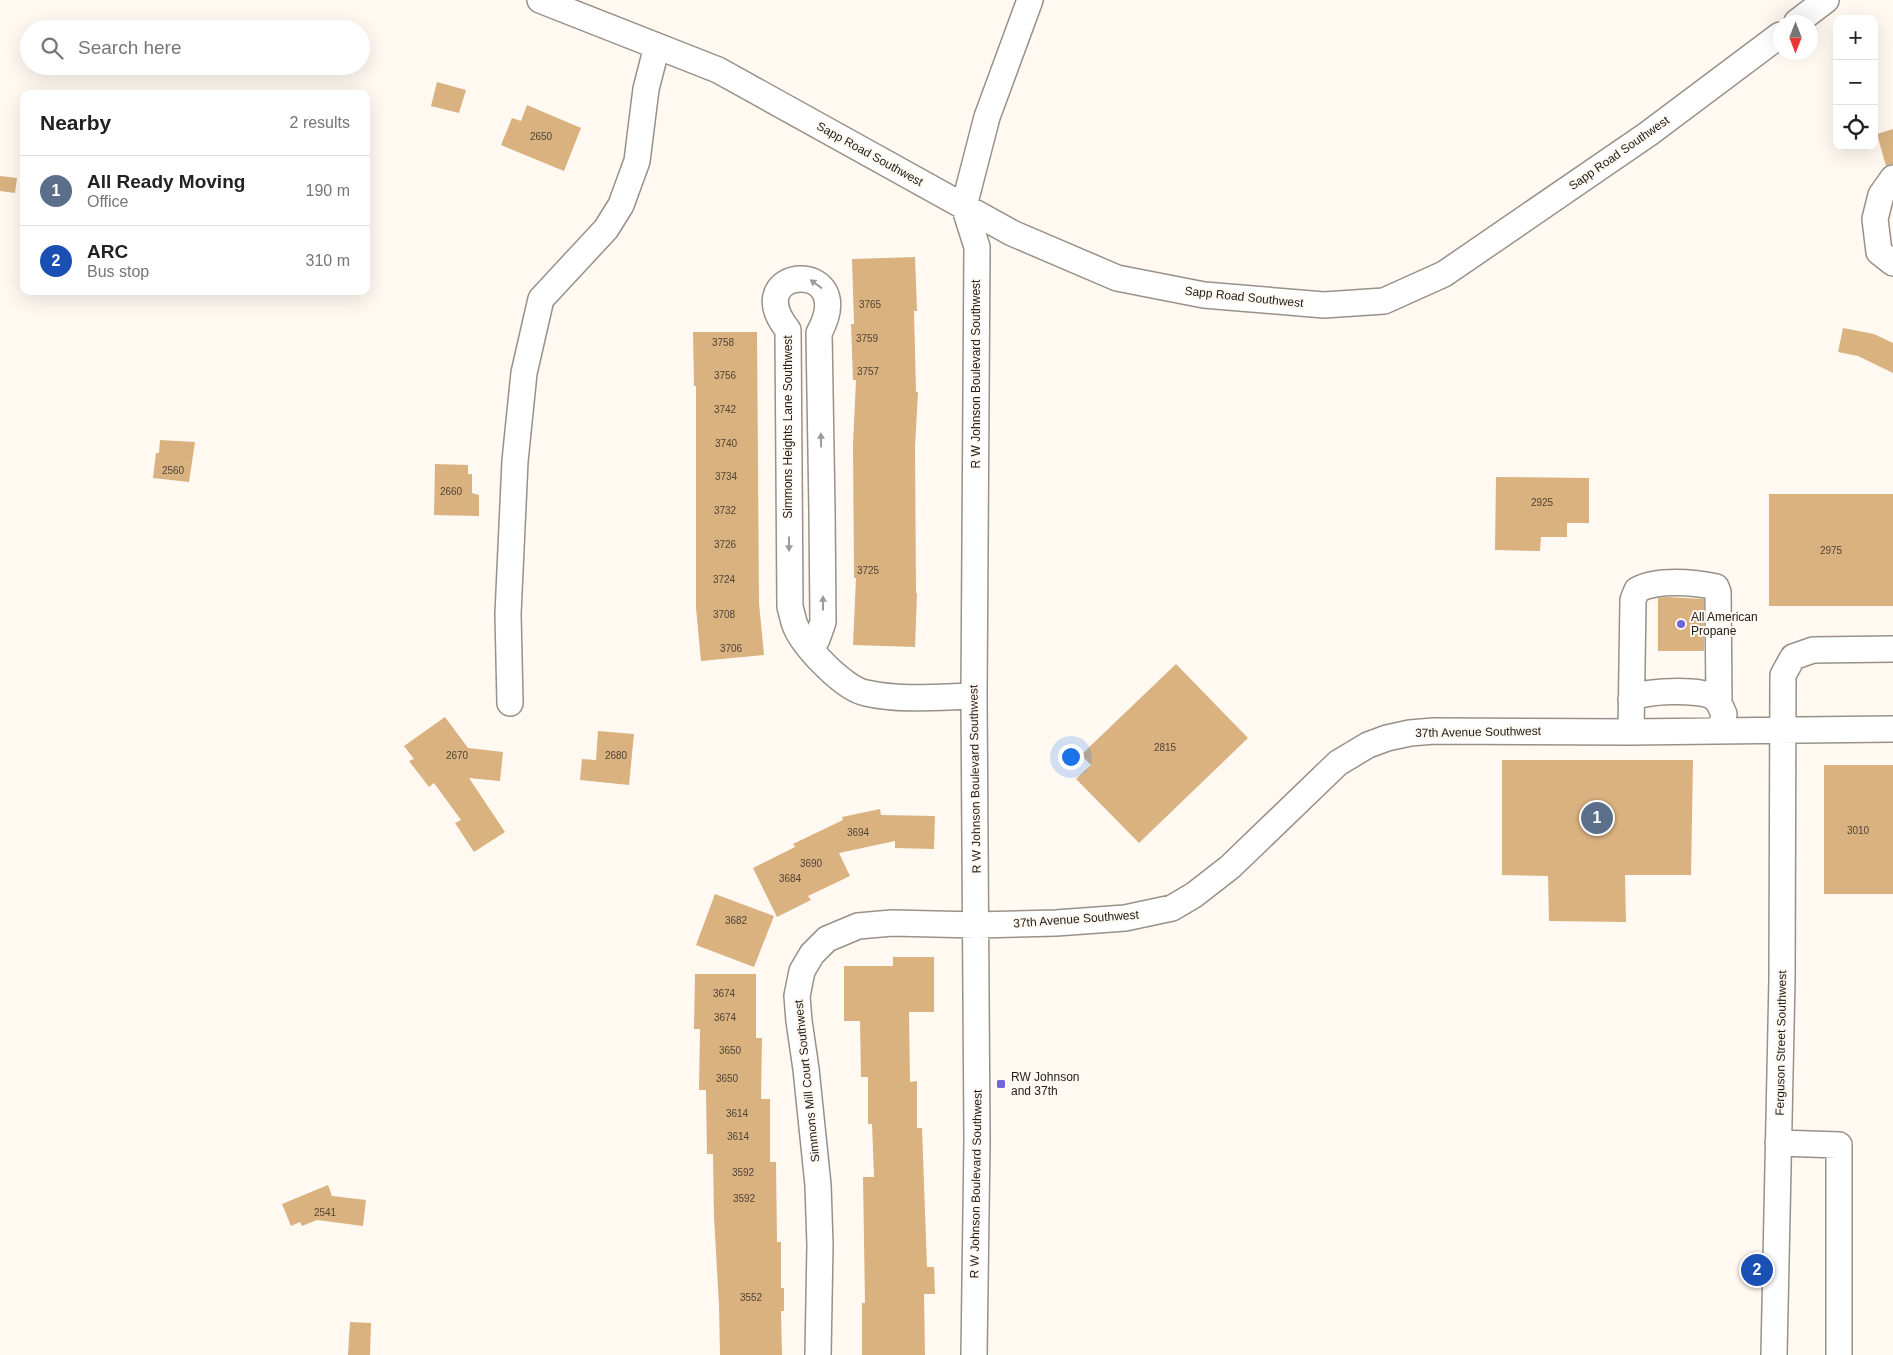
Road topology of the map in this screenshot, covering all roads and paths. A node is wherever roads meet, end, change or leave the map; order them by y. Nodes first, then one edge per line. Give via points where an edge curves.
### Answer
1 (540, 0) edge
2 (1030, 0) edge
3 (1826, 0) edge
4 (1806, 15) edge
5 (1773, 40) edge
6 (657, 46) junction
7 (1893, 178) edge
8 (964, 206) junction
9 (1893, 263) edge
10 (811, 649) junction
11 (1893, 649) edge
12 (974, 696) junction
13 (1631, 699) junction
14 (510, 703) dead end
15 (1719, 703) junction
16 (1893, 729) edge
17 (1721, 731) junction
18 (1631, 732) junction
19 (1782, 732) junction
20 (977, 925) junction
21 (1778, 1143) junction
22 (818, 1355) edge
23 (974, 1355) edge
24 (1774, 1355) edge
25 (1839, 1355) edge

1 - 6 street, Sapp Road Southwest
2 - 8 street via 987,117
3 - 4 street
5 - 8 street, Sapp Road Southwest via 1648,134 1509,231 1444,274 1384,301 1324,305 1232,298 1118,278 1012,233
6 - 8 street, Sapp Road Southwest via 718,70
6 - 14 street via 646,89 637,161 620,205 606,229 542,299 524,374 514,471 508,614
7 - 9 street via 1881,195 1875,219 1879,252
8 - 12 street, R W Johnson Boulevard Southwest via 977,247
10 -> 10 street, Simmons Heights Lane Southwest via 823,622 818,333 828,314 828,300 822,289 806,278 796,278 782,285 777,292 776,303 779,318 788,330 790,607 795,625
10 - 12 street, Simmons Heights Lane Southwest via 836,675 864,693
11 - 19 street, Ferguson Street Southwest via 1813,650 1793,657 1782,675
12 - 20 street, R W Johnson Boulevard Southwest
13 - 15 street via 1644,693 1699,692 1713,696
13 - 15 street via 1633,600 1637,590 1645,585 1695,582 1716,587 1718,592
13 - 18 street
15 - 17 street via 1724,714
16 - 19 street, 37th Avenue Southwest
17 - 18 street, 37th Avenue Southwest
17 - 19 street, 37th Avenue Southwest
18 - 20 street, 37th Avenue Southwest via 1434,731 1410,732 1387,738 1338,763 1230,867 1172,908 1125,918
19 - 21 street, Ferguson Street Southwest
20 - 22 street, Simmons Mill Court Southwest via 892,923 858,926 828,939 812,954 802,970 797,996 818,1185
20 - 23 street, R W Johnson Boulevard Southwest
21 - 24 street, Ferguson Street Southwest
21 - 25 street via 1839,1145

